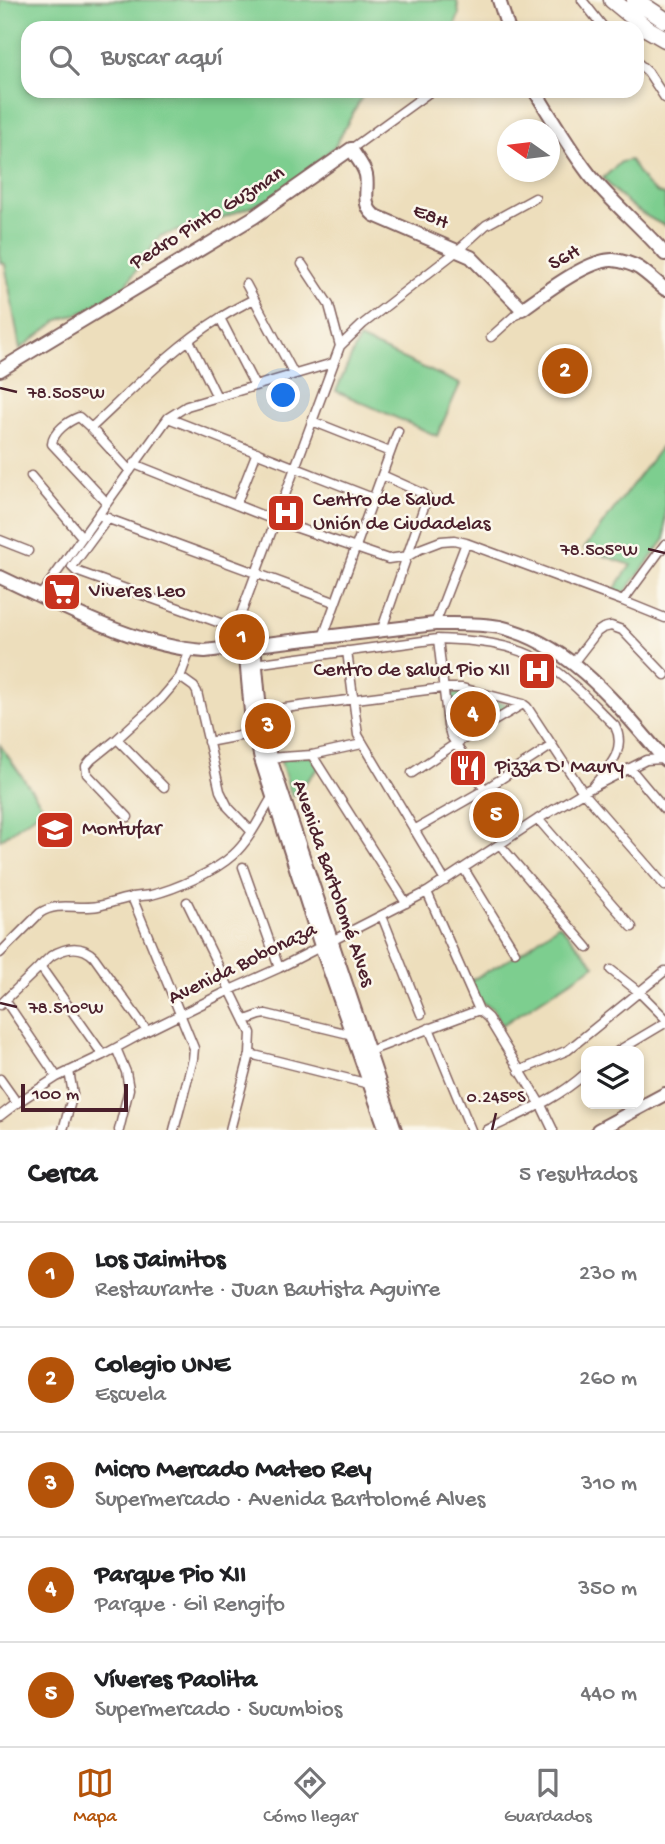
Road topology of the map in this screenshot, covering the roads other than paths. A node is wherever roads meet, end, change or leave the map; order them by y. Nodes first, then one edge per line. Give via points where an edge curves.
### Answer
1 (499, 0) edge
2 (582, 0) edge
3 (612, 0) edge
4 (635, 0) edge
5 (665, 20) edge
6 (506, 21) edge
7 (598, 21) edge
8 (638, 21) edge
9 (644, 25) edge
10 (665, 39) edge
11 (644, 68) edge
12 (421, 98) edge
13 (539, 98) edge
14 (665, 98) edge
15 (351, 149) junction
16 (536, 198) dead end
17 (662, 247) edge
18 (457, 251) junction
19 (302, 264) dead end
20 (246, 284) dead end
21 (665, 289) edge
22 (254, 299) junction
23 (522, 309) junction
24 (219, 318) junction
25 (491, 337) dead end
26 (189, 340) junction
27 (340, 346) junction
28 (333, 363) junction
29 (0, 370) edge
30 (295, 374) junction
31 (254, 386) junction
32 (217, 397) junction
33 (168, 418) junction
34 (312, 421) junction
35 (91, 428) junction
36 (398, 431) dead end
37 (257, 452) junction
38 (390, 452) junction
39 (295, 466) junction
40 (132, 468) junction
41 (382, 475) junction
42 (31, 476) dead end
43 (373, 498) junction
44 (107, 503) junction
45 (236, 505) junction
46 (98, 514) junction
47 (108, 518) junction
48 (274, 520) junction
49 (82, 537) junction
50 (0, 540) edge
51 (466, 543) junction
52 (665, 544) edge
53 (354, 549) junction
54 (28, 551) dead end
55 (408, 556) junction
56 (256, 573) junction
57 (0, 577) edge
58 (40, 596) junction
59 (623, 601) junction
60 (334, 602) junction
61 (665, 618) edge
62 (435, 624) junction
63 (234, 628) junction
64 (382, 629) junction
65 (323, 637) junction
66 (438, 639) junction
67 (250, 646) junction
68 (228, 649) junction
69 (190, 650) junction
70 (347, 651) junction
71 (573, 663) junction
72 (251, 664) junction
73 (665, 675) edge
74 (180, 677) junction
75 (443, 688) junction
76 (352, 699) junction
77 (523, 704) junction
78 (261, 711) junction
79 (255, 733) junction
80 (117, 739) junction
81 (208, 742) junction
82 (362, 744) junction
83 (455, 744) junction
84 (652, 744) junction
85 (551, 746) junction
86 (312, 755) junction
87 (265, 759) junction
88 (664, 759) edge
89 (646, 760) junction
90 (630, 768) junction
91 (412, 773) dead end
92 (164, 787) dead end
93 (484, 790) junction
94 (587, 791) junction
95 (273, 796) junction
96 (665, 810) edge
97 (128, 817) dead end
98 (538, 819) junction
99 (414, 830) junction
100 (251, 831) junction
101 (513, 835) junction
102 (500, 845) junction
103 (243, 867) dead end
104 (464, 869) junction
105 (445, 881) junction
106 (665, 886) edge
107 (427, 892) junction
108 (132, 897) junction
109 (187, 902) dead end
110 (406, 903) junction
111 (382, 916) junction
112 (632, 928) dead end
113 (326, 944) junction
114 (588, 948) dead end
115 (515, 952) dead end
116 (0, 953) edge
117 (40, 966) junction
118 (279, 968) junction
119 (611, 970) dead end
120 (665, 971) edge
121 (230, 990) junction
122 (639, 992) junction
123 (3, 1003) edge
124 (480, 1010) junction
125 (421, 1014) dead end
126 (181, 1015) junction
127 (246, 1020) junction
128 (665, 1021) edge
129 (429, 1028) junction
130 (147, 1031) junction
131 (353, 1035) junction
132 (626, 1046) edge
133 (116, 1048) junction
134 (364, 1053) junction
135 (103, 1055) junction
136 (250, 1055) junction
137 (69, 1071) junction
138 (519, 1071) junction
139 (57, 1077) junction
140 (581, 1077) edge
141 (0, 1079) edge
142 (369, 1084) junction
143 (665, 1094) edge
144 (17, 1103) junction
145 (665, 1103) edge
146 (541, 1105) junction
147 (0, 1116) edge
148 (616, 1128) edge
149 (63, 1130) edge
150 (119, 1130) edge
151 (174, 1130) edge
152 (230, 1130) edge
153 (386, 1130) edge
154 (395, 1130) edge
155 (471, 1130) edge
156 (487, 1130) edge
157 (553, 1130) edge
158 (598, 1130) edge

1 - 6 main road
2 - 7 street
3 - 8 highway
4 - 5 highway
9 - 10 highway
11 - 14 street
12 - 15 street, Pedro Pinto Guzman
13 - 17 main road via 589,173 621,211
15 - 18 main road, E8H via 365,170 368,210
15 - 29 main road, Pedro Pinto Guzman via 254,216
16 - 18 street via 486,225
18 - 23 main road, E8H via 471,257
18 - 27 street
19 - 27 street via 329,305
20 - 22 street
21 - 23 main road, S6H via 639,268 611,260 568,277
22 - 24 street
22 - 30 street
23 - 25 street, S6H
24 - 26 street
24 - 31 street
26 - 32 street
26 - 35 street
27 - 28 street
28 - 30 street
28 - 34 street
30 - 31 street
31 - 32 street
32 - 33 street via 187,406
33 - 37 street
33 - 40 street
34 - 38 street
34 - 39 street
35 - 40 street
35 - 44 street via 74,418 54,434 52,444
36 - 38 street
37 - 39 street
37 - 45 street
38 - 41 street
39 - 43 street
39 - 48 street
40 - 44 street
40 - 45 street
41 - 43 street
41 - 55 street via 427,498
42 - 49 street
43 - 53 street
44 - 46 street
45 - 48 street
46 - 47 street
46 - 49 street
47 - 56 street
47 - 63 street via 72,567 76,571
48 - 53 street
48 - 56 street
49 - 58 street
50 - 54 street
51 - 55 street via 441,541
51 - 59 street
51 - 62 street
52 - 59 street
53 - 55 street via 388,559
53 - 60 street
55 - 64 street
56 - 60 street
56 - 63 street
57 - 58 main road
58 - 69 main road via 153,642
59 - 61 street
60 - 65 street
62 - 64 main road
62 - 71 main road via 507,629
63 - 68 street
64 - 65 main road
65 - 67 main road
66 - 70 street
66 - 75 street
66 - 94 street via 493,644 531,655 556,671 615,726 619,748 610,766
67 - 68 main road
67 - 72 main road, Avenida Bartolomé Alves
68 - 69 main road
69 - 74 street
70 - 72 street
70 - 76 street
71 - 73 street via 597,632 611,626 625,633
71 - 84 main road
72 - 78 main road, Avenida Bartolomé Alves
72 - 79 main road, Avenida Bartolomé Alves
74 - 80 street
74 - 81 street via 197,692
75 - 76 street
75 - 77 street via 462,688
75 - 83 street
76 - 78 street
76 - 82 street
77 - 83 street
77 - 85 street
78 - 87 main road, Avenida Bartolomé Alves
79 - 81 street
79 - 87 main road, Avenida Bartolomé Alves
80 - 92 street
80 - 97 street via 91,760 87,774
81 - 100 street via 220,791
82 - 86 street
82 - 99 street
83 - 91 street
83 - 93 street
84 - 88 main road
84 - 89 street
85 - 93 street
85 - 94 street
86 - 87 street
86 - 110 street
87 - 95 main road, Avenida Bartolomé Alves
87 - 113 main road, Avenida Bartolomé Alves
88 - 89 street, Avenida Bobonaza
89 - 90 street, Avenida Bobonaza
90 - 94 street, Avenida Bobonaza
90 - 96 street
93 - 99 street
93 - 101 street
94 - 98 street, Avenida Bobonaza
94 - 106 street
95 - 100 street
95 - 113 main road, Avenida Bartolomé Alves
98 - 101 street, Avenida Bobonaza
98 - 112 street
99 - 105 street
100 - 108 street via 221,863 179,885
101 - 102 street, Avenida Bobonaza
102 - 104 street, Avenida Bobonaza
102 - 114 street
103 - 118 street
104 - 105 street, Avenida Bobonaza
104 - 115 street
105 - 107 street, Avenida Bobonaza
107 - 110 street, Avenida Bobonaza
107 - 124 street
108 - 116 street via 97,906 48,908
108 - 126 street
109 - 121 street
110 - 111 street, Avenida Bobonaza
111 - 113 street, Avenida Bobonaza
111 - 125 street
113 - 118 street, Avenida Bobonaza
113 - 131 main road, Avenida Bartolomé Alves
113 - 134 main road, Avenida Bartolomé Alves
117 - 123 street
117 - 130 street via 69,947 84,949
117 - 135 street
118 - 121 street, Avenida Bobonaza
119 - 122 street
120 - 122 street
121 - 126 street, Avenida Bobonaza
121 - 127 street
122 - 128 street
122 - 138 street via 568,1050
123 - 139 street
124 - 129 street
124 - 138 street
126 - 130 street, Avenida Bobonaza
126 - 151 street via 194,1052
127 - 131 street via 266,1014
127 - 136 street via 252,1039
128 - 132 street
129 - 134 street
129 - 155 street
130 - 133 street, Avenida Bobonaza
131 - 134 main road, Avenida Bartolomé Alves
133 - 135 street, Avenida Bobonaza
133 - 150 street via 129,1089
134 - 142 main road, Avenida Bartolomé Alves
134 - 154 main road, Avenida Bartolomé Alves
135 - 137 street, Avenida Bobonaza
136 - 142 street
136 - 152 street
137 - 139 street, Avenida Bobonaza
137 - 149 street via 73,1094
138 - 146 street
139 - 144 street, Avenida Bobonaza
140 - 146 street
141 - 144 street
142 - 153 main road, Avenida Bartolomé Alves
143 - 148 main road
144 - 147 street, Avenida Bobonaza
145 - 148 main road
146 - 156 street
146 - 157 street
148 - 158 main road

